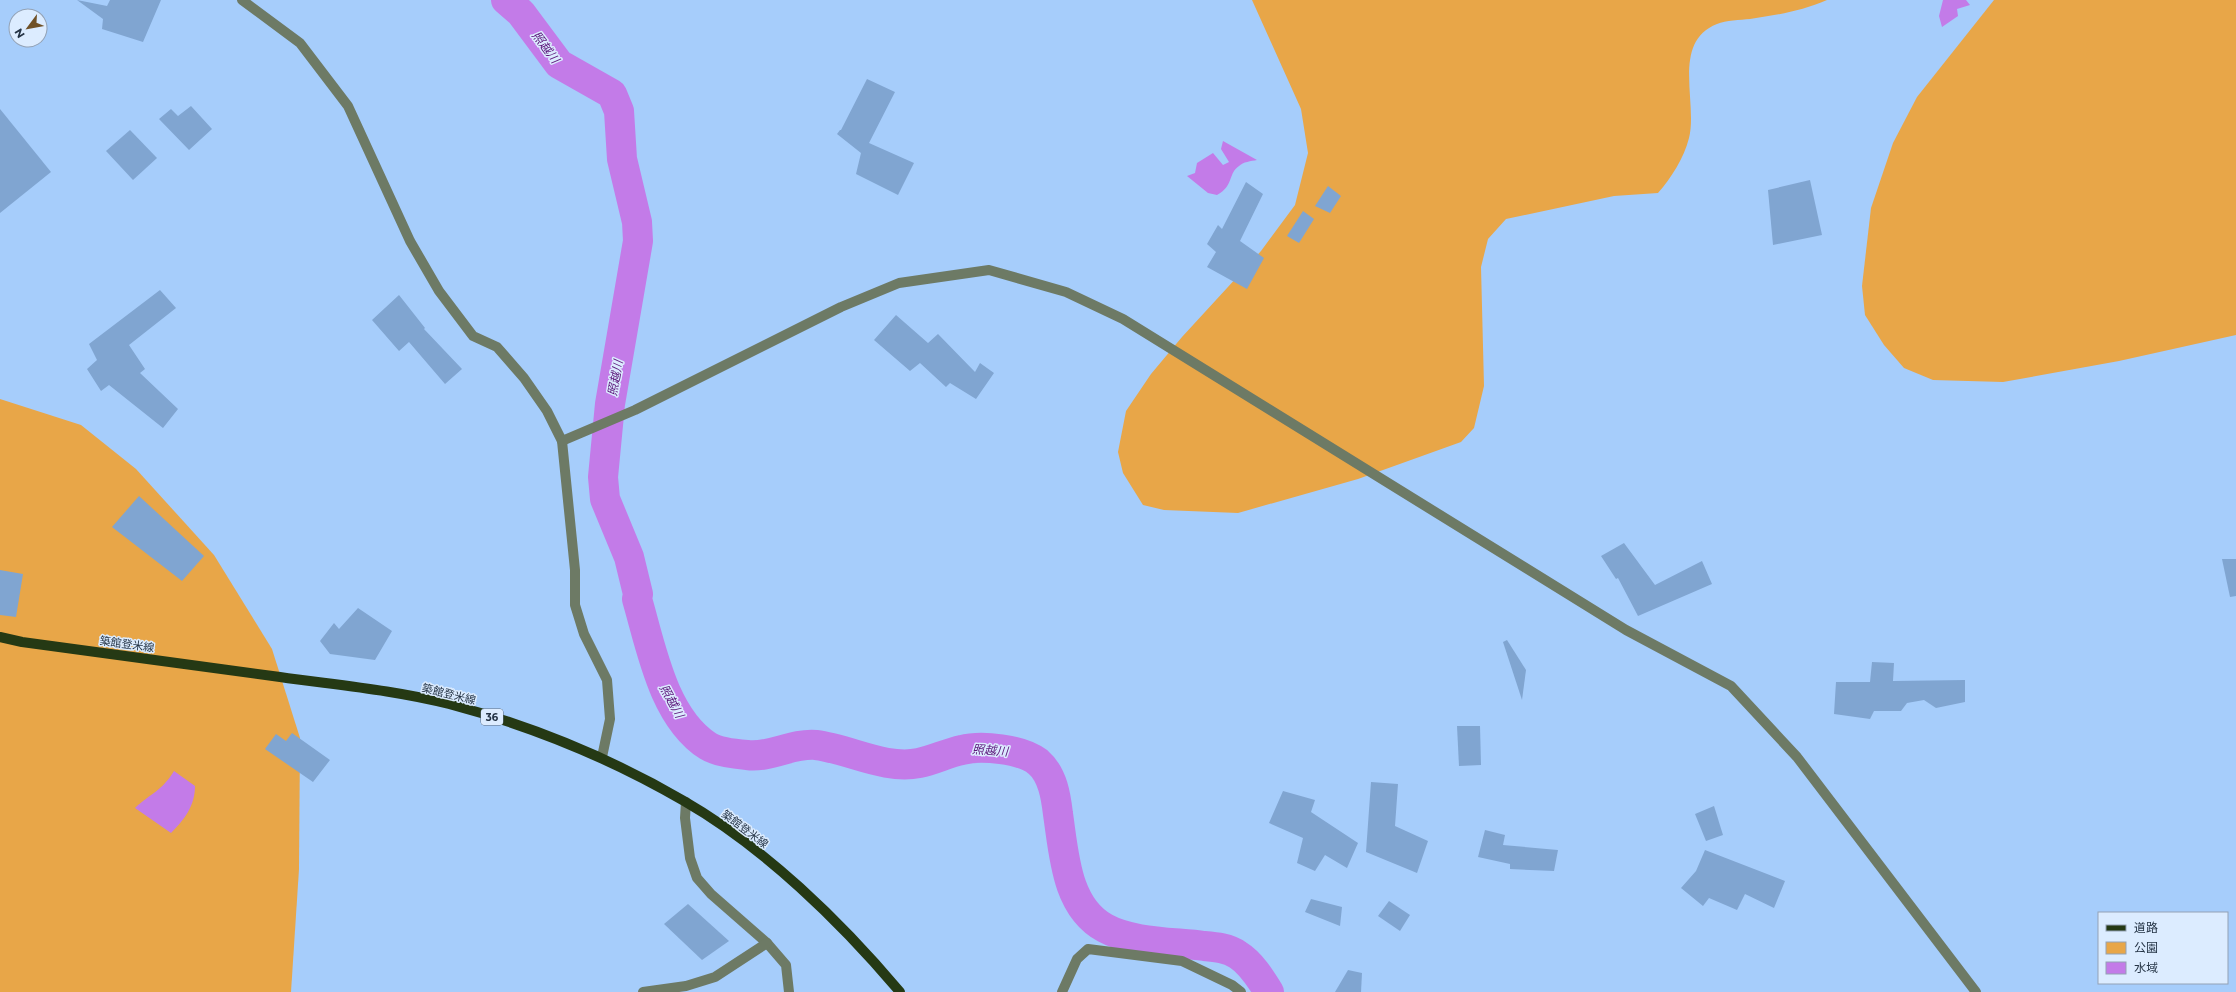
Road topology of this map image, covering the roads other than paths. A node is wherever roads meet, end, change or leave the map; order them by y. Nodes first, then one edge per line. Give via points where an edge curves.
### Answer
1 (242, 0) edge
2 (562, 441) junction
3 (0, 637) edge
4 (602, 757) junction
5 (686, 802) junction
6 (767, 943) junction
7 (643, 992) edge
8 (789, 992) edge
9 (900, 992) edge
10 (1062, 992) edge
11 (1241, 992) edge
12 (1976, 992) edge

1 - 2 street via 300,43 348,106 410,241 439,291 473,336 497,347 524,378 547,411
2 - 4 street via 575,570 575,605 584,634 607,680 610,719
2 - 12 street via 635,410 842,307 899,283 989,270 1066,292 1123,319 1626,630 1731,686 1797,757
3 - 4 main road, 築館登米線 / 36 via 369,689 447,704 528,728
4 - 5 main road, 築館登米線 / 36
5 - 6 street via 685,818 690,858 697,878 711,894
5 - 9 main road, 築館登米線 / 36 via 728,830 782,873 829,915
6 - 7 street via 715,977 686,986
6 - 8 street via 786,965
10 - 11 street via 1078,959 1088,949 1182,961 1232,985

